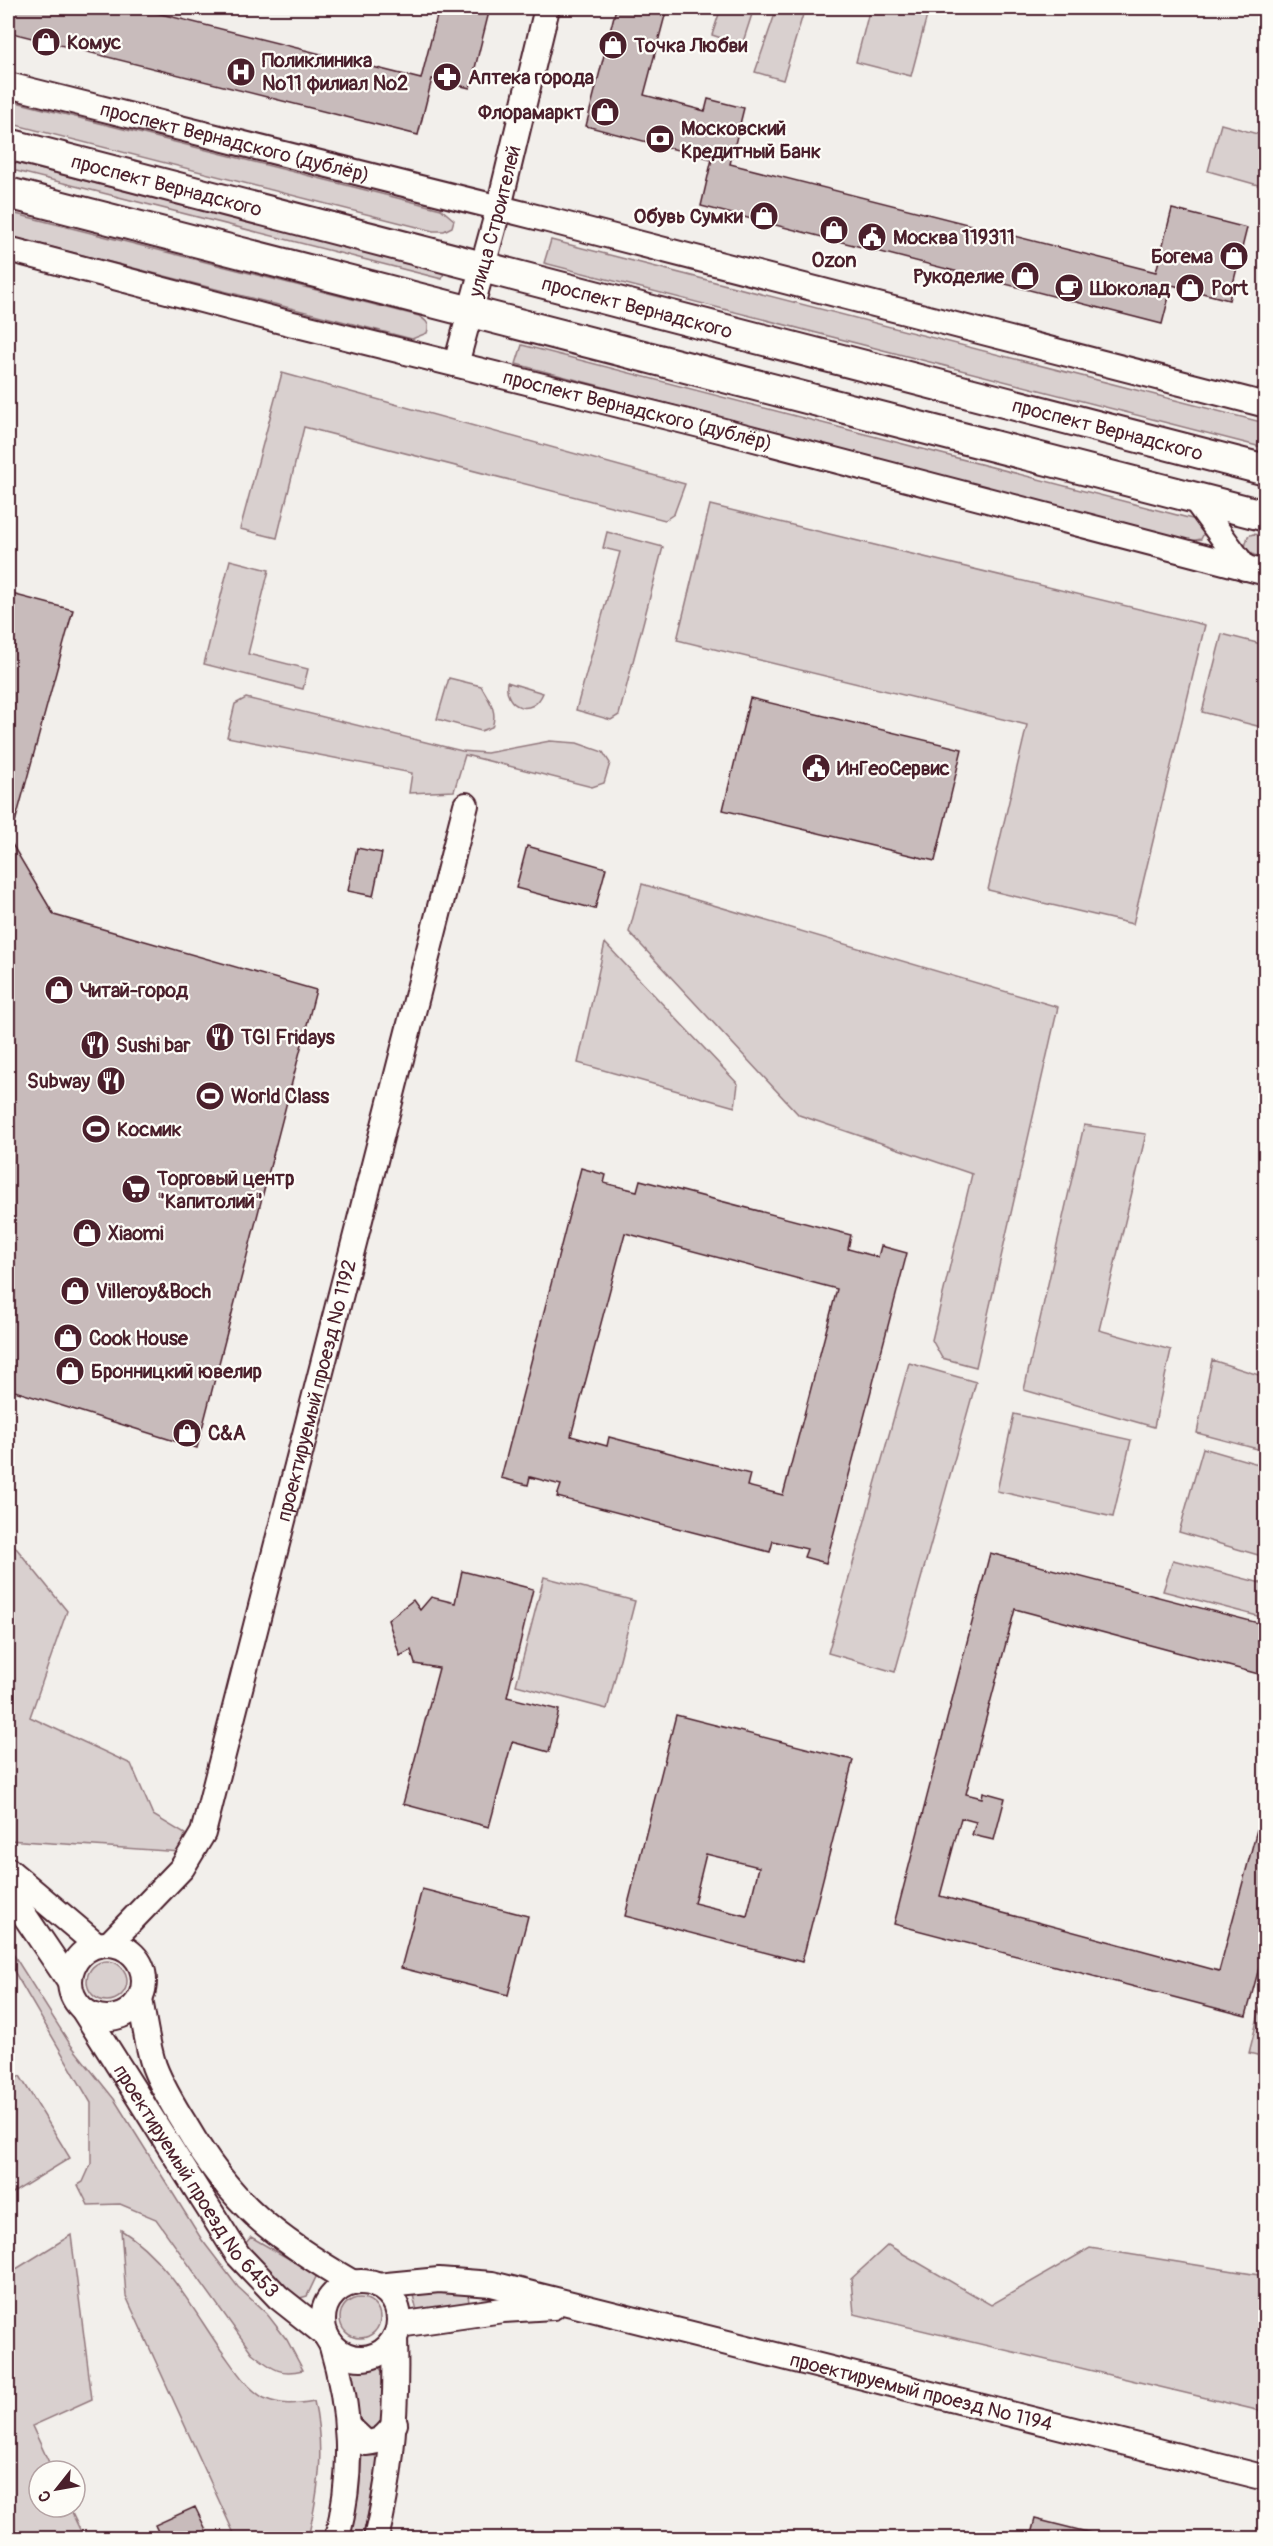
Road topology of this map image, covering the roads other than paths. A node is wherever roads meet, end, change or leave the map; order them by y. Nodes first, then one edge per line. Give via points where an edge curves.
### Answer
1 (547, 8) edge
2 (8, 85) edge
3 (8, 144) edge
4 (8, 193) edge
5 (499, 207) junction
6 (8, 249) edge
7 (481, 267) junction
8 (470, 310) junction
9 (456, 364) junction
10 (1266, 405) edge
11 (1266, 470) edge
12 (1193, 497) junction
13 (1266, 516) edge
14 (1255, 570) edge
15 (466, 805) dead end
16 (8, 1870) edge
17 (8, 1891) edge
18 (103, 1945) junction
19 (69, 1981) junction
20 (140, 1999) junction
21 (84, 2011) junction
22 (353, 2283) junction
23 (377, 2286) junction
24 (576, 2306) junction
25 (397, 2331) junction
26 (328, 2339) junction
27 (395, 2424) junction
28 (348, 2426) junction
29 (1266, 2478) edge
30 (337, 2538) edge
31 (376, 2538) edge

1 - 5 street, улица Строителей
2 - 5 street, проспект Вернадского (дублёр)
3 - 7 main road, проспект Вернадского
4 - 8 main road
5 - 7 street, улица Строителей
5 - 10 street, проспект Вернадского (дублёр)
6 - 9 street, проспект Вернадского (дублёр)
7 - 8 street, улица Строителей
7 - 11 main road, проспект Вернадского
8 - 9 street, улица Строителей
8 - 12 main road
9 - 14 street, проспект Вернадского (дублёр)
12 - 13 main road
12 - 14 street
15 - 18 street, проектируемый проезд № 1192 via 203,1833 182,1868
16 - 18 street, проектируемый проезд № 6453
17 - 19 street, проектируемый проезд № 6453
18 - 19 street via 80,1955
18 - 20 street, проектируемый проезд № 6453 via 121,1947 139,1963 144,1981
19 - 21 street, проектируемый проезд № 6453 via 76,2002
20 - 21 street via 121,2016 108,2019
20 - 22 street, проектируемый проезд № 6453 via 154,2065 202,2154 231,2193 286,2241
21 - 26 street, проектируемый проезд № 6453 via 238,2255 278,2297
22 - 23 street
22 - 26 street via 343,2286 327,2302 323,2324
23 - 24 street, проектируемый проезд № 1194 via 472,2280
23 - 25 street via 394,2302
24 - 25 street, проектируемый проезд № 1194 via 503,2310
24 - 29 street, проектируемый проезд № 1194
25 - 26 street via 388,2347 365,2358 340,2352
25 - 27 street
26 - 28 street via 340,2373
27 - 28 street via 377,2442 366,2443
27 - 31 street via 386,2502
28 - 30 street via 347,2489

